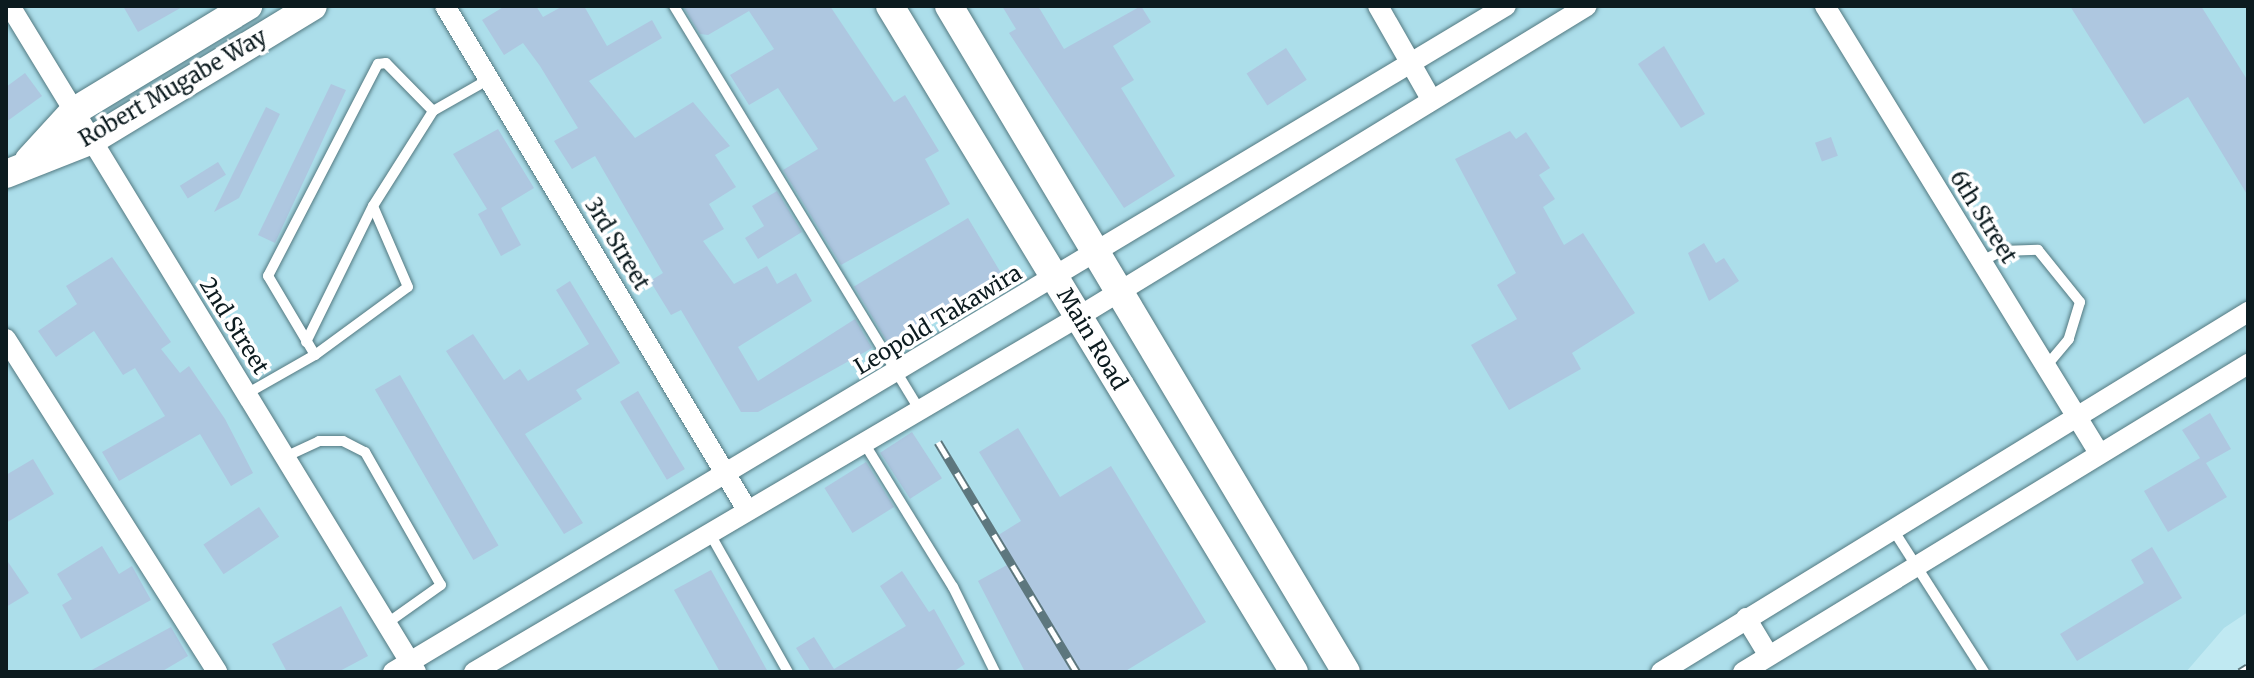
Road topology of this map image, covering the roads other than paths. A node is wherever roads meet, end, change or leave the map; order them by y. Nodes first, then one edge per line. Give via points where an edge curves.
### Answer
1 (10, 6) edge
2 (248, 6) edge
3 (313, 6) edge
4 (445, 6) edge
5 (674, 6) edge
6 (890, 6) edge
7 (949, 6) edge
8 (1378, 6) edge
9 (1506, 6) edge
10 (1587, 6) edge
11 (1825, 6) edge
12 (1412, 63) junction
13 (489, 79) junction
14 (1431, 99) junction
15 (433, 111) junction
16 (73, 112) junction
17 (92, 140) junction
18 (17, 167) edge
19 (373, 206) junction
20 (1097, 250) junction
21 (1982, 261) junction
22 (1055, 277) junction
23 (1121, 290) junction
24 (2248, 312) edge
25 (1078, 317) junction
26 (6, 339) edge
27 (306, 342) junction
28 (315, 355) junction
29 (2248, 364) edge
30 (2046, 366) junction
31 (896, 373) junction
32 (248, 393) junction
33 (919, 409) junction
34 (2077, 416) junction
35 (863, 441) junction
36 (2099, 453) junction
37 (285, 457) junction
38 (728, 474) junction
39 (746, 508) junction
40 (1891, 527) junction
41 (709, 532) junction
42 (1918, 566) junction
43 (1292, 581) junction
44 (1252, 600) junction
45 (1746, 618) junction
46 (386, 624) junction
47 (1769, 656) junction
48 (406, 668) edge
49 (217, 672) edge
50 (474, 672) edge
51 (788, 672) edge
52 (995, 672) edge
53 (1294, 672) edge
54 (1346, 672) edge
55 (1661, 672) edge
56 (1743, 672) edge
57 (1984, 672) edge

1 - 16 street, 2nd Street
2 - 16 main road, Robert Mugabe Way
3 - 17 main road, Robert Mugabe Way
4 - 13 street, 3rd Street
5 - 31 lane
6 - 22 main road, Main Road
7 - 20 main road
8 - 12 street
9 - 12 street, Leopold Takawira
10 - 14 street
11 - 21 street, 6th Street
12 - 14 street
12 - 20 street, Leopold Takawira
13 - 15 lane
13 - 38 street, 3rd Street
14 - 23 street
15 - 19 lane
15 - 27 lane via 386,63 376,66 268,276
16 - 17 street, 2nd Street
16 - 18 main road, Robert Mugabe Way
17 - 18 main road, Robert Mugabe Way
17 - 32 street, 2nd Street
19 - 27 lane
19 - 28 lane via 410,283
20 - 22 street, Leopold Takawira
20 - 23 main road
21 - 30 street, 6th Street
21 - 30 lane via 2002,251 2038,250 2080,302 2069,339
22 - 25 main road, Main Road
22 - 31 street, Leopold Takawira
23 - 25 street
23 - 43 main road
24 - 34 street
25 - 33 street
25 - 44 main road, Main Road
26 - 49 street
27 - 28 lane
28 - 32 lane
29 - 36 street
30 - 34 street, 6th Street
31 - 33 lane
31 - 38 street, Leopold Takawira
32 - 37 street, 2nd Street
33 - 35 street
34 - 36 street, 6th Street
34 - 40 street
35 - 39 street
35 - 52 lane via 953,587
36 - 42 street
37 - 46 street, 2nd Street
37 - 46 lane via 319,441 343,441 365,452 441,585
38 - 39 street, 3rd Street
38 - 48 street, Leopold Takawira
39 - 41 street
40 - 42 lane
40 - 45 street
41 - 50 street
41 - 51 lane
42 - 47 street
42 - 57 lane
43 - 44 main road
43 - 54 main road
44 - 53 main road, Main Road
45 - 47 street
45 - 55 street
46 - 48 street, 2nd Street
47 - 56 street

